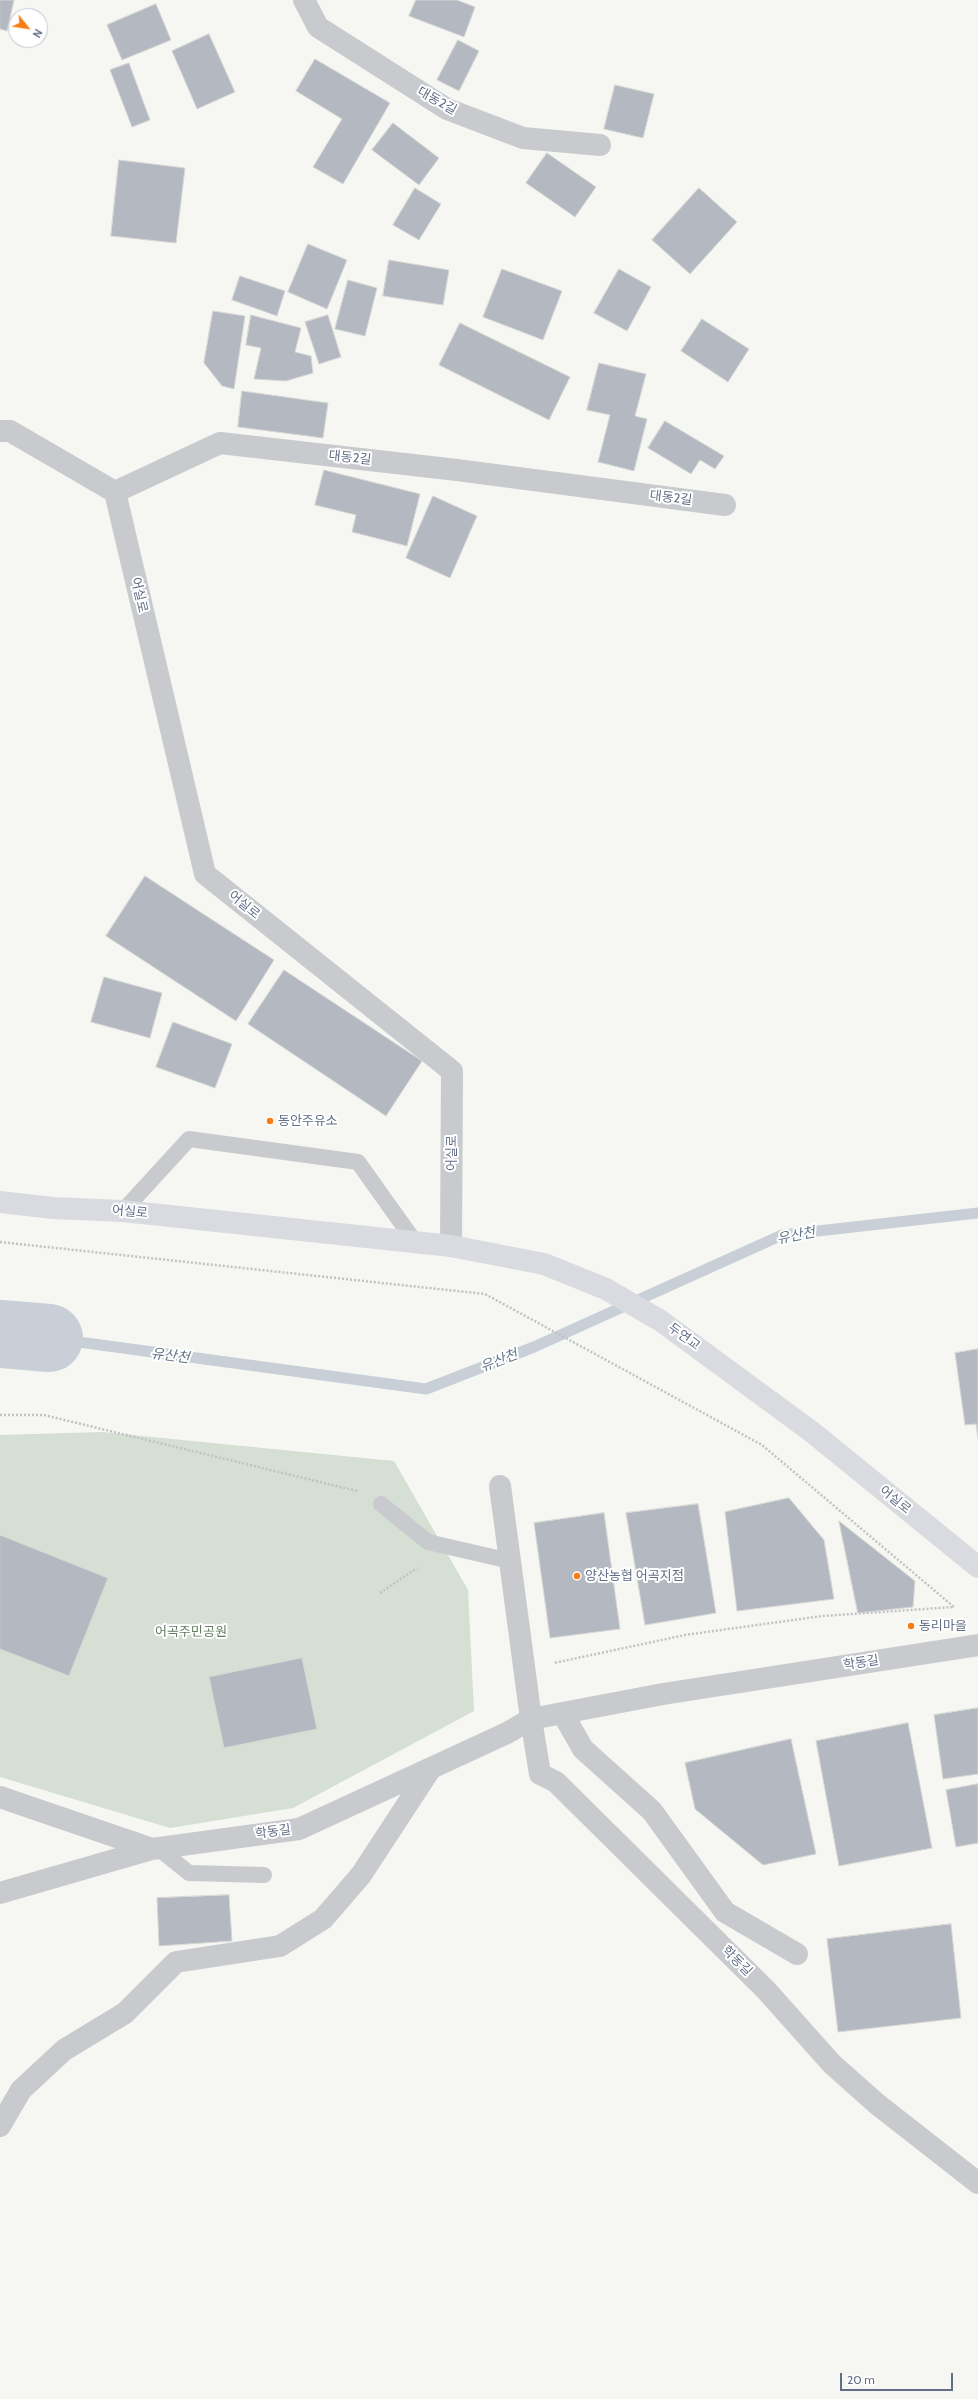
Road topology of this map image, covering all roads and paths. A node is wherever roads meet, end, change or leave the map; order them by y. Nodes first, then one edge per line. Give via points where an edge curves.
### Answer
1 (304, 0) edge
2 (600, 145) dead end
3 (0, 431) edge
4 (115, 492) junction
5 (725, 505) dead end
6 (0, 1202) edge
7 (123, 1211) junction
8 (0, 1242) edge
9 (415, 1242) junction
10 (451, 1246) junction
11 (544, 1264) joint
12 (0, 1415) edge
13 (812, 1432) joint
14 (500, 1486) dead end
15 (381, 1504) joint
16 (510, 1561) junction
17 (978, 1567) edge
18 (978, 1645) edge
19 (550, 1664) dead end
20 (564, 1714) junction
21 (531, 1719) junction
22 (431, 1768) junction
23 (0, 1797) edge
24 (155, 1849) junction
25 (264, 1875) dead end
26 (0, 1893) edge
27 (797, 1954) dead end
28 (0, 2126) edge
29 (978, 2183) edge

1 - 2 street, 대동2길 via 318,27 446,109 523,138
3 - 4 street via 10,431
4 - 5 street, 대동2길 via 220,443 457,470
4 - 10 street, 어실로 via 205,874 452,1071
6 - 7 main road, 어실로 via 52,1208
7 - 9 main road, 어실로
7 - 9 lane via 189,1139 358,1162
8 - 19 path via 485,1294 762,1445 954,1607 822,1616 693,1634
9 - 10 main road, 어실로
10 - 11 main road, 어실로
11 - 13 main road, 두연교 via 606,1289 661,1320
12 - 15 path via 44,1415 370,1494
13 - 17 main road, 어실로
14 - 16 street
15 - 16 lane via 428,1542
16 - 21 street
18 - 20 street, 학동길 via 663,1694
20 - 21 street, 학동길
20 - 27 street via 583,1749 652,1811 725,1912
21 - 22 street, 학동길 via 507,1733
21 - 29 street, 학동길 via 540,1774 556,1782 766,1990 832,2064 877,2104
22 - 24 street, 학동길 via 299,1829
22 - 28 street via 361,1874 323,1919 280,1946 176,1962 125,2013 64,2050 26,2085
23 - 24 street, 학동길
24 - 25 lane via 189,1872
24 - 26 street

